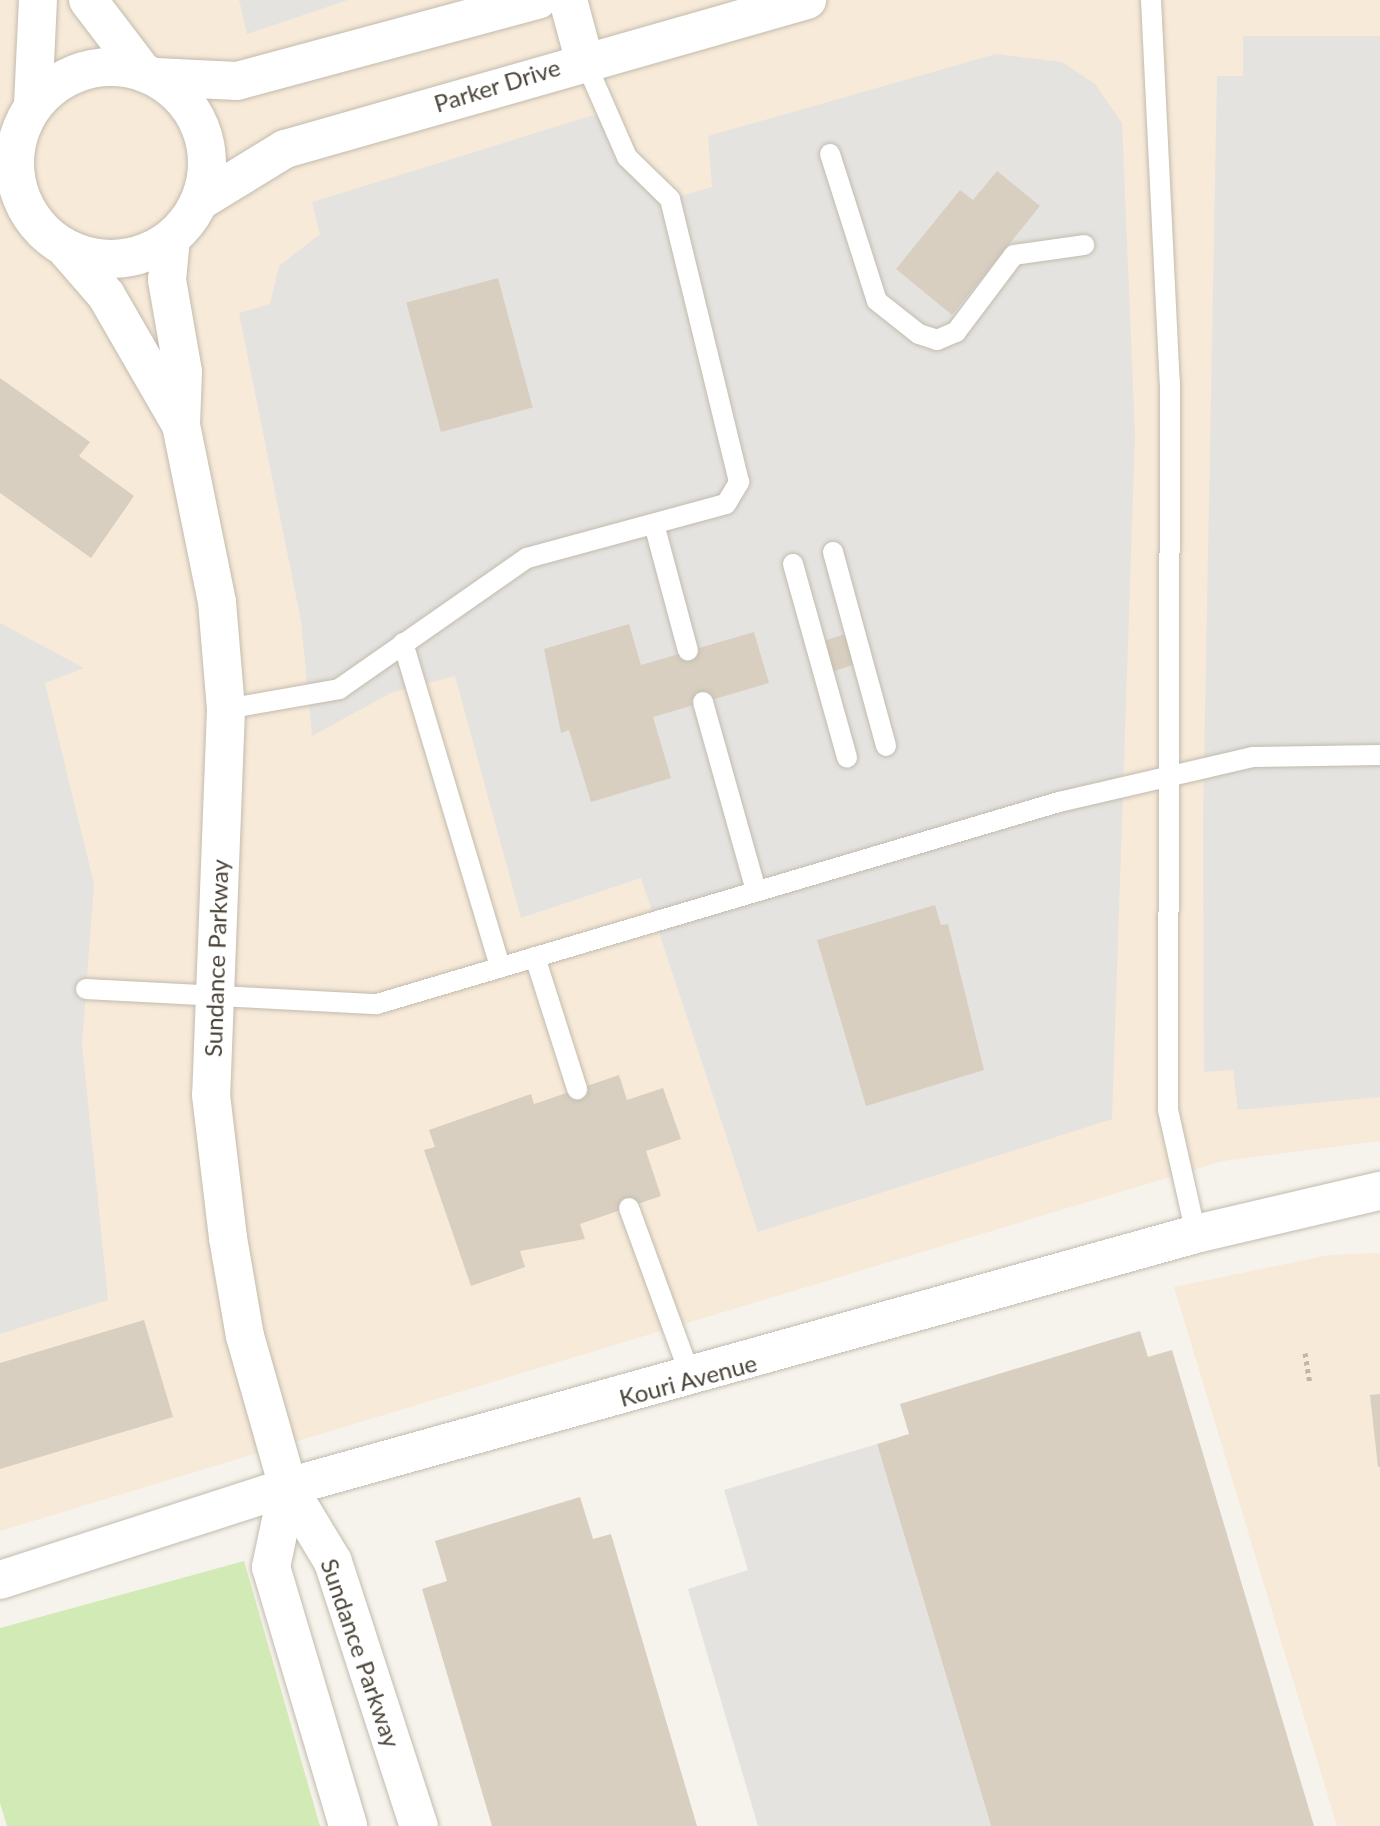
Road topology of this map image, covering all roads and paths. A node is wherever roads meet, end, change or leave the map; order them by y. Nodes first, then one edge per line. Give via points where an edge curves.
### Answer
1 (38, 0) edge
2 (88, 0) edge
3 (538, 0) edge
4 (568, 0) edge
5 (807, 0) edge
6 (1151, 0) edge
7 (584, 59) junction
8 (149, 74) junction
9 (17, 130) edge
10 (830, 154) dead end
11 (200, 201) junction
12 (0, 220) edge
13 (171, 239) junction
14 (55, 241) junction
15 (1084, 245) dead end
16 (181, 425) junction
17 (654, 524) junction
18 (833, 552) dead end
19 (793, 564) dead end
20 (403, 643) junction
21 (688, 651) dead end
22 (703, 702) dead end
23 (226, 709) junction
24 (886, 746) dead end
25 (1380, 755) edge
26 (847, 758) dead end
27 (1164, 776) junction
28 (756, 891) junction
29 (535, 957) junction
30 (500, 967) junction
31 (86, 989) dead end
32 (213, 995) junction
33 (577, 1089) dead end
34 (1380, 1191) edge
35 (629, 1208) dead end
36 (1196, 1234) junction
37 (1305, 1353) dead end
38 (692, 1380) junction
39 (1310, 1383) dead end
40 (288, 1487) junction
41 (0, 1580) edge
42 (348, 1826) edge
43 (419, 1826) edge

1 - 9 street
2 - 8 street
3 - 8 street via 237,81
4 - 7 street
5 - 7 street, Parker Drive
6 - 27 lane via 1170,382
7 - 11 street, Parker Drive via 285,149
7 - 17 lane via 627,157 670,199 739,482 726,504
8 - 9 street via 82,70
8 - 11 street via 202,123 207,166
9 - 14 street via 17,182
10 - 15 lane via 877,301 919,334 937,340 956,332 1014,255
11 - 13 street
12 - 14 street
13 - 14 street via 120,259
13 - 16 street, Sundance Parkway via 167,280 183,372
14 - 16 street, Sundance Parkway via 106,295
16 - 23 street, Sundance Parkway via 217,602
17 - 20 lane via 527,558
17 - 21 lane
18 - 24 lane
19 - 26 lane
20 - 23 lane via 339,689
20 - 30 lane
22 - 28 lane
23 - 32 street, Sundance Parkway
25 - 27 lane via 1253,757
27 - 28 lane
27 - 36 lane via 1168,1110
28 - 29 lane
29 - 30 lane
29 - 33 lane
30 - 32 lane via 377,1004
31 - 32 lane
32 - 40 street, Sundance Parkway via 211,1095 228,1238 245,1336
34 - 36 street, Kouri Avenue
35 - 38 lane
36 - 38 street, Kouri Avenue
37 - 39 path
38 - 40 street, Kouri Avenue
40 - 41 street, Kouri Avenue
40 - 42 street, Sundance Parkway via 271,1567
40 - 43 street, Sundance Parkway via 333,1562

